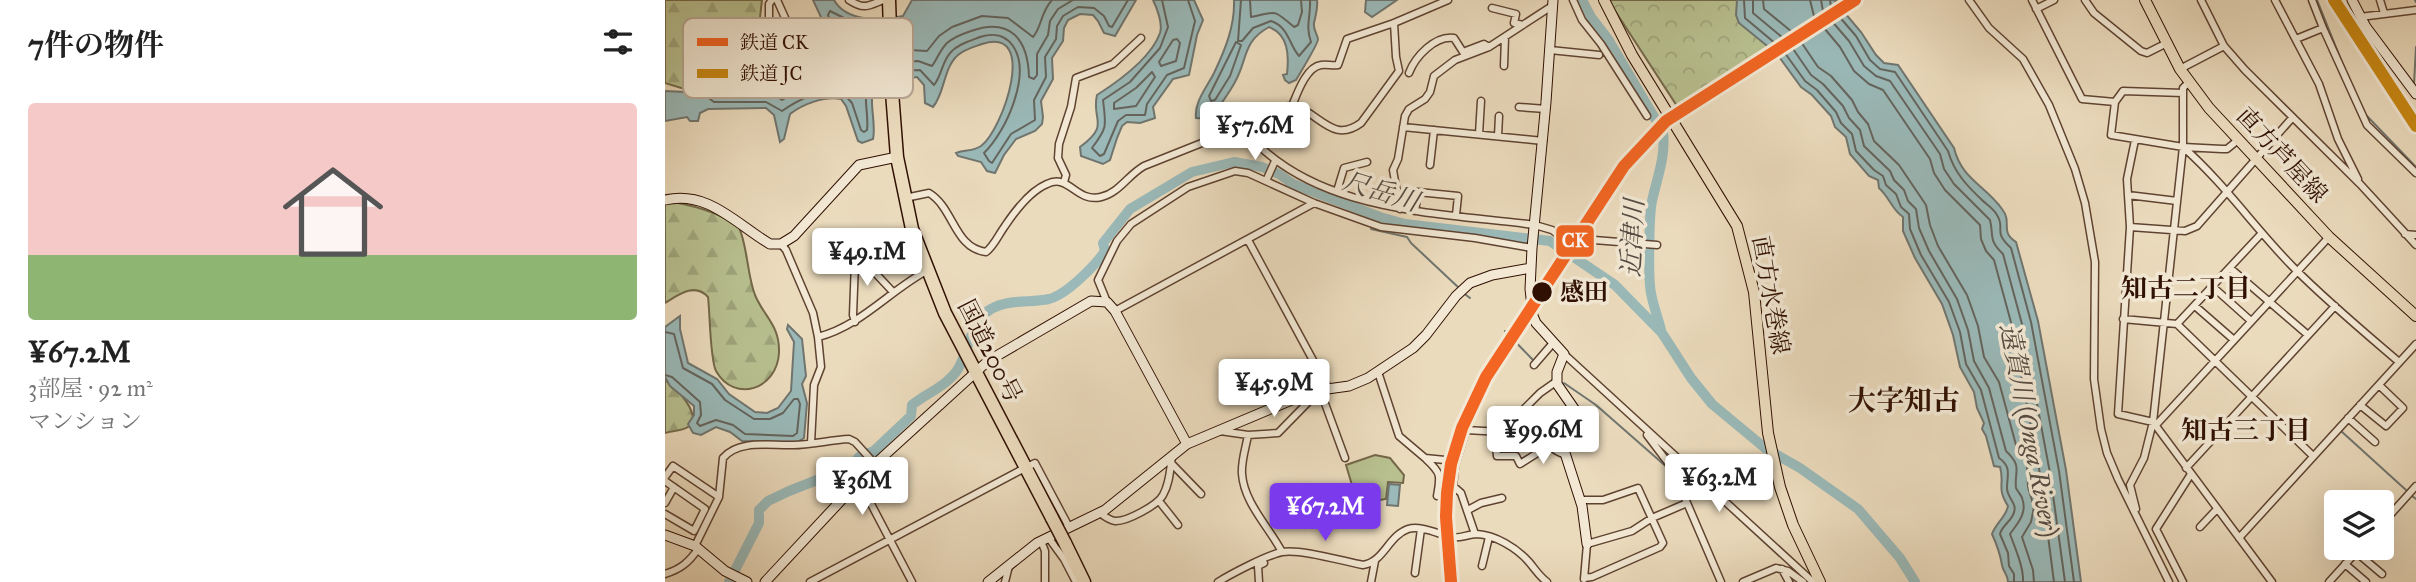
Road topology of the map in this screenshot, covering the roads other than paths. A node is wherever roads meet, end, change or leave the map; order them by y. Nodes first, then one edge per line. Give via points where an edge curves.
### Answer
1 (774, 0) edge
2 (849, 0) edge
3 (1448, 0) edge
4 (1573, 0) edge
5 (1604, 0) edge
6 (1969, 0) edge
7 (2032, 0) edge
8 (2054, 0) edge
9 (2085, 0) edge
10 (2145, 0) edge
11 (2201, 0) edge
12 (2275, 0) edge
13 (2312, 0) edge
14 (2351, 0) edge
15 (2380, 0) edge
16 (887, 1) edge
17 (1553, 3) edge
18 (1492, 8) dead end
19 (2036, 9) junction
20 (2416, 10) edge
21 (2384, 13) junction
22 (2360, 17) junction
23 (770, 18) edge
24 (785, 18) edge
25 (1394, 23) junction
26 (1523, 25) junction
27 (2323, 28) junction
28 (1505, 37) junction
29 (1141, 38) dead end
30 (2296, 39) junction
31 (2167, 43) junction
32 (2224, 46) junction
33 (1489, 47) junction
34 (1551, 50) junction
35 (1599, 55) dead end
36 (1504, 66) dead end
37 (2180, 69) junction
38 (1409, 74) dead end
39 (2188, 83) junction
40 (2183, 93) junction
41 (2416, 94) edge
42 (892, 98) edge
43 (1481, 101) dead end
44 (2115, 102) junction
45 (1293, 106) junction
46 (1519, 107) dead end
47 (1546, 109) junction
48 (1499, 116) dead end
49 (1647, 116) dead end
50 (2292, 118) junction
51 (1242, 127) junction
52 (1403, 127) junction
53 (1434, 130) junction
54 (1479, 134) junction
55 (1498, 136) junction
56 (2238, 139) junction
57 (2135, 140) junction
58 (1543, 141) junction
59 (2183, 147) junction
60 (897, 157) junction
61 (2256, 158) junction
62 (1367, 162) dead end
63 (1275, 163) junction
64 (1430, 165) dead end
65 (2416, 173) edge
66 (1267, 180) junction
67 (1064, 182) junction
68 (2360, 184) junction
69 (1338, 191) junction
70 (2228, 192) junction
71 (2128, 195) junction
72 (905, 198) junction
73 (665, 200) edge
74 (2177, 201) junction
75 (1314, 203) junction
76 (1400, 209) junction
77 (1415, 211) junction
78 (1456, 215) junction
79 (1535, 225) junction
80 (2130, 227) junction
81 (2172, 230) junction
82 (2262, 233) junction
83 (2405, 234) junction
84 (2416, 235) edge
85 (2329, 237) junction
86 (1248, 240) junction
87 (781, 244) junction
88 (1657, 245) dead end
89 (2416, 245) edge
90 (1532, 248) junction
91 (1531, 268) junction
92 (2230, 268) junction
93 (928, 270) junction
94 (2296, 270) junction
95 (2213, 287) junction
96 (893, 292) junction
97 (2269, 301) junction
98 (1107, 302) junction
99 (2195, 306) junction
100 (2335, 306) junction
101 (1115, 311) junction
102 (2416, 316) edge
103 (2123, 319) junction
104 (2251, 321) junction
105 (855, 322) junction
106 (2163, 323) junction
107 (2177, 324) junction
108 (2308, 335) junction
109 (818, 337) junction
110 (2234, 340) junction
111 (1553, 343) junction
112 (2416, 344) edge
113 (1564, 354) junction
114 (2216, 360) junction
115 (2399, 362) junction
116 (1535, 363) dead end
117 (972, 366) junction
118 (1378, 372) junction
119 (1557, 381) junction
120 (2379, 385) junction
121 (1324, 389) junction
122 (2252, 395) junction
123 (2360, 405) junction
124 (1517, 415) junction
125 (2348, 418) junction
126 (2155, 424) junction
127 (1642, 427) junction
128 (1218, 430) junction
129 (1501, 432) junction
130 (1248, 435) junction
131 (2375, 442) dead end
132 (811, 443) junction
133 (1187, 444) junction
134 (1550, 445) junction
135 (1564, 454) junction
136 (2313, 456) junction
137 (1345, 458) dead end
138 (1425, 458) junction
139 (665, 460) edge
140 (1171, 460) junction
141 (873, 461) junction
142 (1031, 465) dead end
143 (673, 466) junction
144 (1455, 466) junction
145 (1021, 470) dead end
146 (2188, 471) junction
147 (665, 479) edge
148 (859, 481) junction
149 (2416, 486) edge
150 (674, 487) junction
151 (1201, 494) dead end
152 (1437, 496) dead end
153 (719, 497) junction
154 (1502, 498) dead end
155 (1580, 500) junction
156 (1159, 501) junction
157 (665, 503) edge
158 (1687, 503) junction
159 (2217, 509) junction
160 (1468, 510) junction
161 (2394, 511) edge
162 (1100, 513) junction
163 (665, 514) edge
164 (2136, 516) junction
165 (1652, 518) junction
166 (1178, 525) dead end
167 (1069, 527) junction
168 (2200, 527) dead end
169 (1421, 529) junction
170 (1475, 534) junction
171 (665, 535) edge
172 (1489, 537) junction
173 (2239, 538) junction
174 (1044, 539) junction
175 (890, 540) junction
176 (1587, 544) junction
177 (697, 548) junction
178 (1282, 552) junction
179 (2349, 560) edge
180 (2368, 560) edge
181 (1375, 561) junction
182 (2345, 564) junction
183 (1010, 565) junction
184 (1482, 566) dead end
185 (1782, 569) junction
186 (1415, 573) dead end
187 (665, 574) edge
188 (2382, 574) dead end
189 (742, 580) edge
190 (1584, 580) edge
191 (765, 582) edge
192 (810, 582) edge
193 (912, 582) edge
194 (988, 582) edge
195 (1005, 582) edge
196 (1045, 582) edge
197 (1076, 582) edge
198 (1084, 582) edge
199 (1218, 582) edge
200 (1259, 582) edge
201 (1371, 582) edge
202 (1547, 582) edge
203 (1721, 582) edge
204 (1743, 582) edge
205 (1789, 582) edge
206 (1803, 582) edge
207 (1813, 582) edge
208 (1820, 582) edge
209 (2169, 582) edge
210 (2183, 582) edge
211 (2272, 582) edge
212 (2329, 582) edge
213 (2366, 582) edge

1 - 23 street via 769,4
1 - 24 street
2 - 16 street via 864,8
3 - 25 street
4 - 49 street
5 - 208 main road, 直方水巻線 via 1632,55 1737,226 1758,317 1768,433 1780,487
6 - 164 street via 1989,28 2023,60 2049,105 2075,169 2095,262 2095,403 2107,453
7 - 19 street
8 - 19 street
9 - 31 street via 2094,13 2141,51 2147,53
10 - 31 main road, 直方芦屋線
11 - 32 street
12 - 30 street
13 - 27 street
14 - 22 street
15 - 21 street
17 - 26 street
17 - 34 street
18 - 26 street via 1516,14 1514,23
19 - 44 street via 2082,99
20 - 21 street
21 - 22 street
22 - 41 street
25 - 45 street via 1347,39 1338,65 1318,65 1300,85
25 - 45 street via 1399,71 1353,130 1339,130 1309,113 1292,110
26 - 28 street
27 - 30 street
27 - 65 street via 2367,125
28 - 33 street
28 - 36 street
29 - 67 street via 1113,64 1076,78 1059,144
30 - 68 street
31 - 37 main road, 直方芦屋線
32 - 37 street
32 - 50 street
33 - 38 street via 1484,44 1463,52 1454,38 1448,37 1423,50
33 - 52 street via 1455,60 1434,76 1426,99 1409,109
34 - 35 street
34 - 47 street
37 - 39 main road, 直方芦屋線
39 - 40 street
39 - 56 main road, 直方芦屋線
40 - 44 street via 2123,91
40 - 59 street
42 - 60 highway, 国道200号
43 - 54 street
44 - 57 street via 2111,135
45 - 51 street via 1280,107
46 - 47 street
47 - 58 street
48 - 55 street
50 - 61 street
50 - 68 street
51 - 63 street
51 - 67 street via 1144,166 1113,193 1100,198 1081,196
52 - 53 street
52 - 76 street via 1393,170
53 - 54 street
53 - 64 street
54 - 55 street
55 - 58 street
56 - 59 street via 2225,149
56 - 61 main road, 直方芦屋線
57 - 59 street
57 - 71 street
58 - 79 street
59 - 70 street
59 - 74 street
60 - 72 highway, 国道200号
60 - 87 street via 859,165 800,230
61 - 70 street
61 - 85 main road, 直方芦屋線
62 - 69 street via 1343,168
63 - 66 street
63 - 69 street
66 - 75 street
66 - 98 street via 1235,171 1224,174 1188,187 1131,224 1099,275
67 - 72 street via 1057,180 1035,191 986,252 964,243 933,195
68 - 83 street
69 - 76 street
70 - 81 street via 2193,229
70 - 82 street
71 - 74 street
71 - 80 street
72 - 93 highway, 国道200号
73 - 87 street via 687,197 706,201 770,244
74 - 81 street
75 - 86 street
75 - 90 street via 1381,227
76 - 77 street
77 - 78 street
77 - 78 street via 1418,192 1458,196
78 - 79 street
79 - 88 street via 1552,230 1575,247 1594,240
79 - 90 street
80 - 81 street
80 - 103 street
81 - 106 street
82 - 92 street
82 - 94 street
83 - 84 street
83 - 89 street
85 - 94 street
85 - 102 main road, 直方芦屋線
86 - 101 street
86 - 121 street
87 - 109 street via 813,313
90 - 91 street
91 - 111 street via 1532,316
91 - 118 street via 1470,283 1413,348
92 - 95 street
92 - 97 street
93 - 96 street
93 - 117 highway, 国道200号
94 - 97 street
94 - 100 street
95 - 99 street
95 - 104 street
96 - 105 street
96 - 105 street via 863,261 855,262
97 - 104 street
97 - 108 street
98 - 101 street
98 - 117 street via 1091,301
99 - 107 street
99 - 110 street
100 - 108 street
100 - 115 street
101 - 133 street
103 - 106 street
103 - 126 street via 2118,414
104 - 110 street
105 - 109 street
106 - 107 street
106 - 126 street
107 - 114 street
108 - 122 street
109 - 132 street via 821,367 814,385
110 - 114 street
111 - 113 street
111 - 116 street
112 - 115 street
113 - 119 street
113 - 127 street
114 - 122 street
114 - 126 street
115 - 120 street
117 - 141 street
117 - 198 highway, 国道200号, bridge
118 - 121 street via 1358,383
118 - 138 street via 1399,436
119 - 124 street
119 - 135 street via 1576,414
120 - 123 street
120 - 123 street via 2403,408 2386,426
121 - 128 street
121 - 130 street via 1285,429
121 - 137 street
122 - 136 street
122 - 146 street
123 - 125 street
124 - 129 street
124 - 134 street
125 - 131 street
125 - 136 street
126 - 146 street
126 - 164 street via 2130,485
127 - 158 street via 1672,468
127 - 207 street
128 - 130 street
128 - 133 street
129 - 134 street via 1497,456 1516,456 1520,464
129 - 144 street via 1466,430
130 - 178 street via 1242,470 1247,497
132 - 141 street via 849,439
132 - 153 street via 772,443 727,454
133 - 140 street
134 - 135 street
135 - 155 street
136 - 173 street
138 - 144 street
138 - 152 street via 1438,468
139 - 143 street
140 - 151 street
140 - 156 street
140 - 162 street
141 - 148 street
142 - 167 street via 1035,463
143 - 147 street
143 - 153 street
144 - 160 street via 1453,486
145 - 175 street
146 - 159 street
146 - 210 street via 2156,529
147 - 150 street
148 - 175 street
148 - 191 street
149 - 161 street
150 - 157 street
150 - 163 street via 705,509 694,531
153 - 177 street
154 - 160 street
155 - 165 street via 1603,500 1638,488
155 - 176 street
156 - 162 street via 1123,520
156 - 166 street
158 - 165 street
158 - 203 street
159 - 168 street
159 - 173 street
160 - 170 street
162 - 167 street
164 - 209 street
165 - 176 street via 1632,531
165 - 190 street via 1662,541 1660,547
167 - 174 street
169 - 170 street via 1457,538
169 - 181 street via 1407,530
169 - 186 street
170 - 172 street
171 - 177 street
172 - 184 street
172 - 202 street via 1519,552
173 - 211 street
174 - 183 street
174 - 196 street
174 - 197 street via 1064,559
175 - 192 street
175 - 193 street
176 - 190 street
177 - 187 street via 683,566
177 - 189 street
178 - 181 street via 1363,565
178 - 199 street
178 - 200 street via 1258,566
179 - 182 street
180 - 188 street
181 - 201 street
182 - 212 street
182 - 213 street
183 - 194 street
183 - 195 street
185 - 204 street
185 - 205 street
185 - 206 street

